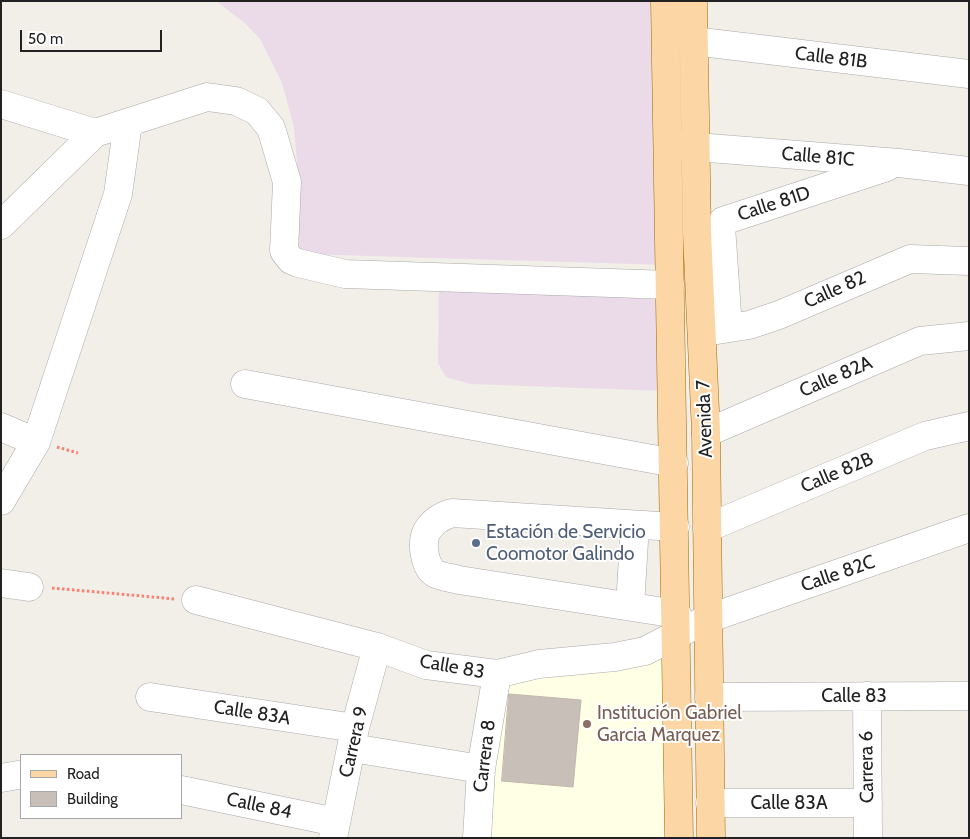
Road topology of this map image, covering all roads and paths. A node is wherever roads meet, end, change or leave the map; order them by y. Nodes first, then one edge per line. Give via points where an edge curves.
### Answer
1 (665, 1) edge
2 (693, 1) edge
3 (693, 41) junction
4 (969, 74) edge
5 (1, 104) edge
6 (128, 123) junction
7 (95, 133) junction
8 (668, 144) junction
9 (694, 147) junction
10 (899, 163) junction
11 (969, 171) edge
12 (1, 225) edge
13 (969, 261) edge
14 (670, 285) junction
15 (715, 330) junction
16 (969, 336) edge
17 (245, 384) dead end
18 (969, 426) edge
19 (1, 427) edge
20 (706, 433) junction
21 (36, 442) junction
22 (674, 463) junction
23 (1, 501) edge
24 (635, 525) junction
25 (675, 527) junction
26 (707, 528) junction
27 (969, 528) edge
28 (1, 583) edge
29 (29, 587) joint
30 (196, 600) joint
31 (630, 606) junction
32 (707, 619) junction
33 (677, 624) junction
34 (377, 647) junction
35 (497, 674) junction
36 (867, 696) junction
37 (969, 696) edge
38 (150, 697) dead end
39 (709, 697) junction
40 (354, 738) junction
41 (481, 769) junction
42 (182, 790) edge
43 (710, 803) junction
44 (868, 803) junction
45 (334, 830) edge
46 (477, 838) edge
47 (679, 838) edge
48 (711, 838) edge
49 (868, 838) edge

1 - 8 main road, Avenida 7
2 - 3 main road, Avenida 7
3 - 4 street, Calle 81B
3 - 9 main road, Avenida 7
5 - 7 street
6 - 7 street
6 - 14 street via 207,97 236,101 256,111 272,128 286,182 284,251 298,263 345,274
6 - 21 street via 118,194
7 - 12 street
8 - 9 street, Calle 81C
8 - 14 main road, Avenida 7
9 - 10 street, Calle 81C
9 - 15 main road, Avenida 7
10 - 11 street, Calle 81C
10 - 15 street, Calle 81D via 723,222
13 - 15 street, Calle 82 via 910,259 778,315 749,325
14 - 22 main road, Avenida 7
15 - 20 main road, Avenida 7
16 - 20 street, Calle 82A via 920,341
17 - 22 street
18 - 26 street, Calle 82B via 925,436
19 - 21 street
20 - 26 main road, Avenida 7
21 - 23 street
22 - 25 main road, Avenida 7
24 - 25 street
24 - 31 street
24 - 31 street via 452,513 440,517 427,532 424,546 428,564 435,574
25 - 33 main road, Avenida 7
26 - 32 main road, Avenida 7
27 - 32 street, Calle 82C
28 - 29 street
29 - 30 path
30 - 34 street, Calle 83
31 - 33 street
32 - 33 street, Calle 83
32 - 39 main road, Avenida 7
33 - 35 street, Calle 83 via 663,643 645,651 539,664
33 - 47 main road, Avenida 7
34 - 35 street, Calle 83 via 426,665
34 - 40 street, Carrera 9
35 - 41 street, Carrera 8
36 - 37 street, Calle 83
36 - 39 street, Calle 83
36 - 44 street, Carrera 6
38 - 40 street, Calle 83A
39 - 43 main road, Avenida 7
40 - 41 street, Calle 83A
40 - 45 street, Carrera 9
41 - 46 street, Carrera 8
42 - 45 street, Calle 84
43 - 44 street, Calle 83A
43 - 48 main road, Avenida 7
44 - 49 street, Carrera 6

